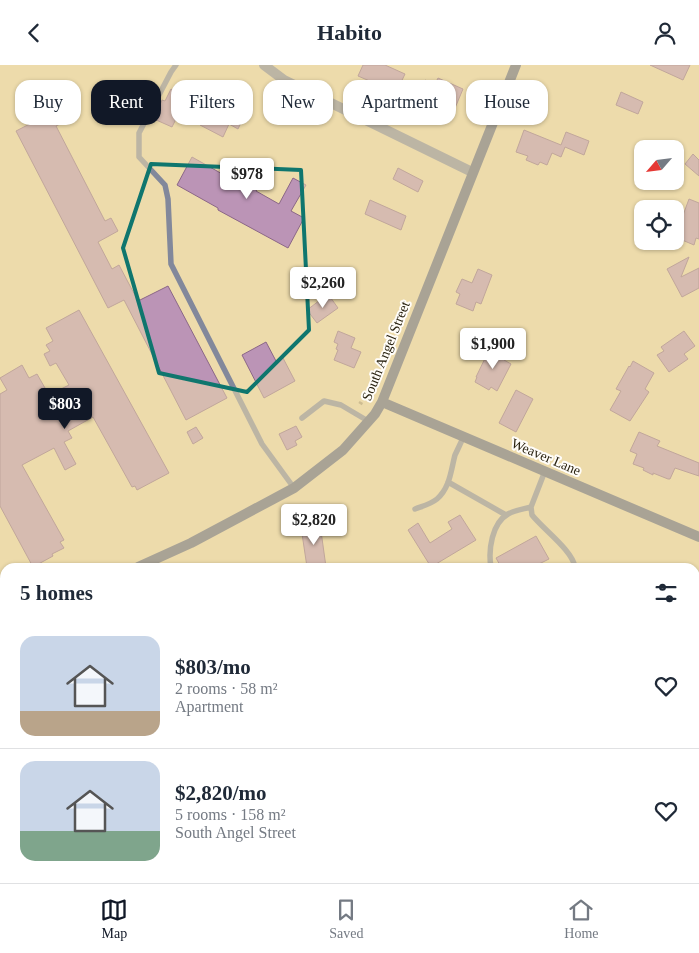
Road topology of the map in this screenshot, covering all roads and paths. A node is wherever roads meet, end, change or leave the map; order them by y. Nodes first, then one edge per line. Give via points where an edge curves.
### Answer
1 (176, 65) edge
2 (264, 65) edge
3 (516, 65) edge
4 (472, 172) junction
5 (382, 402) junction
6 (359, 403) dead end
7 (364, 405) dead end
8 (302, 419) dead end
9 (368, 421) junction
10 (464, 436) junction
11 (545, 471) junction
12 (448, 483) junction
13 (294, 488) junction
14 (531, 507) junction
15 (415, 509) dead end
16 (506, 515) junction
17 (699, 537) edge
18 (147, 563) edge
19 (491, 563) edge
20 (574, 563) edge

1 - 13 lane via 140,133 139,157 165,185 171,264 262,444
2 - 4 street via 284,80
3 - 4 main road, South Angel Street
4 - 5 main road, South Angel Street
5 - 9 main road, South Angel Street
5 - 10 main road, Weaver Lane
6 - 7 path
8 - 9 lane via 324,401 341,405
9 - 13 main road, South Angel Street via 343,451
10 - 11 main road, Weaver Lane
10 - 12 lane
11 - 14 lane
11 - 17 main road, Weaver Lane
12 - 15 lane via 438,498
12 - 16 lane
13 - 18 main road, South Angel Street
14 - 16 lane
14 - 20 lane via 532,515
16 - 19 lane via 496,527

